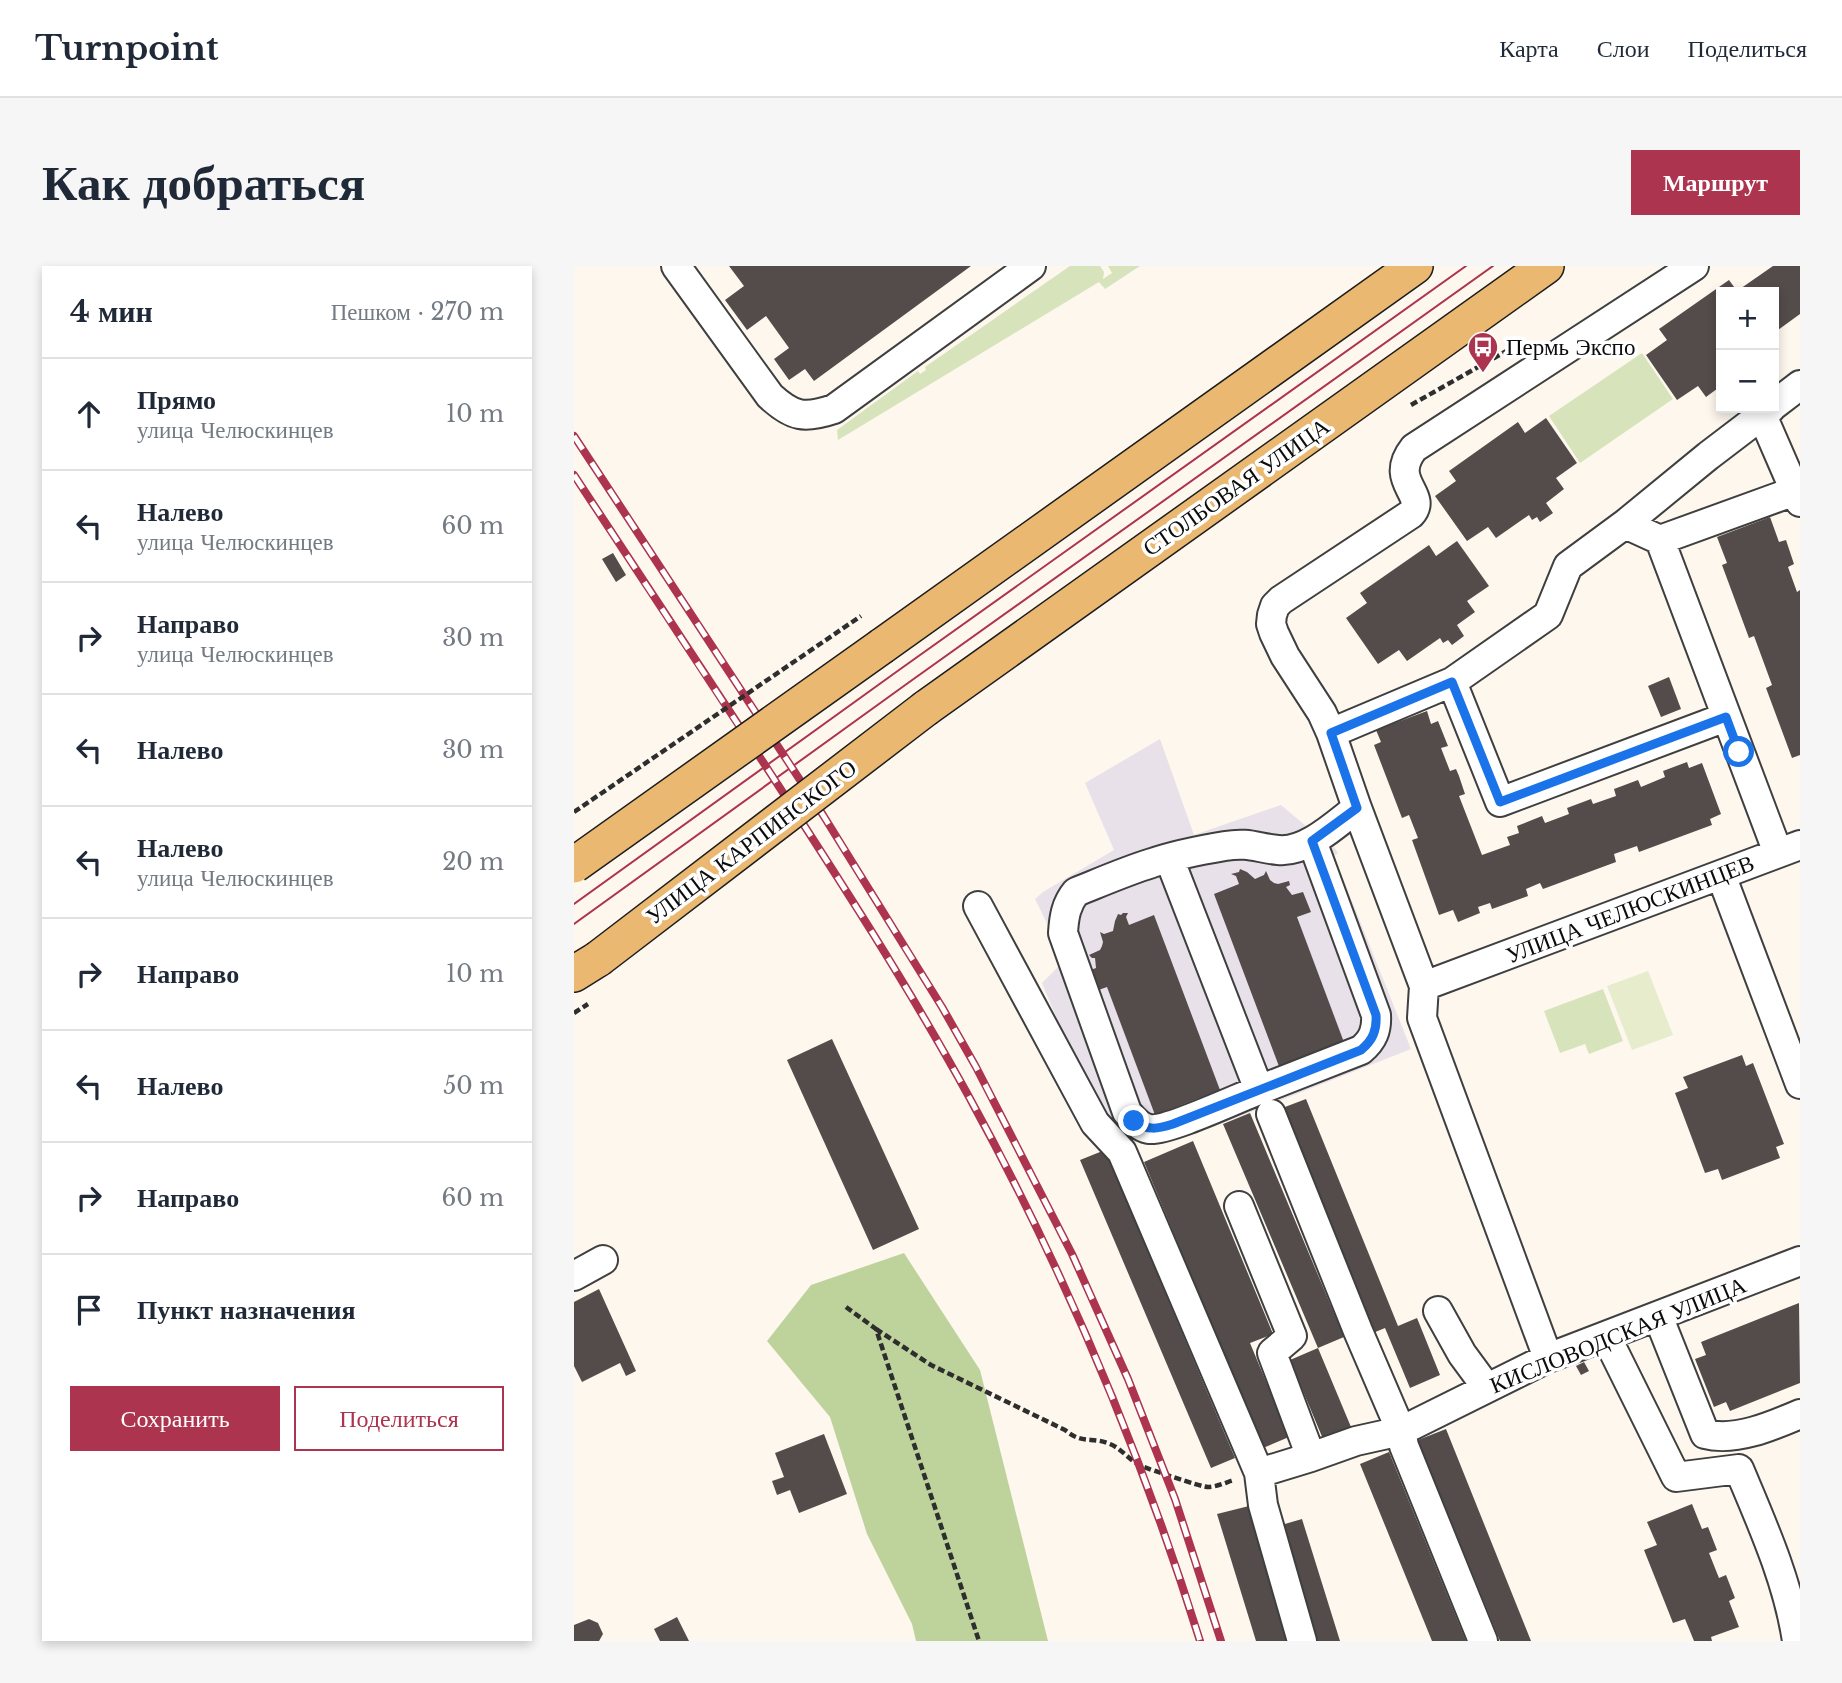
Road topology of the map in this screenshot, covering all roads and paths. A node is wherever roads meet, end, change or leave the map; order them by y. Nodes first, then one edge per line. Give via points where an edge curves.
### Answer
1 (676, 266) edge
2 (1031, 266) edge
3 (1415, 266) edge
4 (1546, 266) edge
5 (1694, 266) edge
6 (1516, 346) dead end
7 (1800, 385) edge
8 (1779, 401) edge
9 (1409, 405) dead end
10 (1764, 413) edge
11 (1770, 413) edge
12 (1798, 497) edge
13 (1625, 524) junction
14 (1660, 540) junction
15 (861, 616) dead end
16 (1452, 682) junction
17 (926, 708) joint
18 (1726, 717) junction
19 (1331, 733) junction
20 (1357, 808) junction
21 (574, 811) edge
22 (1312, 841) junction
23 (1789, 849) edge
24 (1169, 858) junction
25 (574, 865) edge
26 (1721, 875) junction
27 (978, 906) dead end
28 (586, 967) edge
29 (1424, 986) junction
30 (1800, 1084) edge
31 (1265, 1102) junction
32 (1239, 1206) dead end
33 (603, 1260) dead end
34 (1800, 1261) edge
35 (574, 1276) edge
36 (846, 1307) dead end
37 (1438, 1311) dead end
38 (1658, 1316) junction
39 (876, 1329) junction
40 (1606, 1336) junction
41 (1548, 1358) junction
42 (1488, 1388) junction
43 (1800, 1414) edge
44 (1401, 1431) junction
45 (1311, 1457) junction
46 (1259, 1473) junction
47 (1208, 1488) dead end
48 (979, 1641) edge
49 (1302, 1641) edge
50 (1483, 1641) edge
51 (1797, 1641) edge

1 - 2 street via 770,396 802,415 834,409
3 - 25 main road, bridge
4 - 17 main road, СТОЛБОВАЯ УЛИЦА
5 - 19 street via 1414,448 1404,472 1415,510 1275,606 1274,633
6 - 9 path
7 - 8 street
10 - 13 street
11 - 12 street
12 - 14 street
13 - 14 street
13 - 16 street via 1568,566 1548,615
14 - 18 street, УЛИЦА ЧЕЛЮСКИНЦЕВ
15 - 21 path, bridge
16 - 18 street via 1500,802
16 - 19 street
17 - 28 main road, УЛИЦА КАРПИНСКОГО, bridge
18 - 23 street, УЛИЦА ЧЕЛЮСКИНЦЕВ
19 - 20 street
20 - 22 street
20 - 29 street
22 - 24 street via 1291,850 1240,844
22 - 31 street via 1377,1025 1361,1050
23 - 26 street, УЛИЦА ЧЕЛЮСКИНЦЕВ
24 - 31 street
24 - 31 street via 1076,892 1063,922 1063,933 1127,1112 1140,1125 1157,1129
26 - 29 street, УЛИЦА ЧЕЛЮСКИНЦЕВ
26 - 30 street
27 - 46 street via 1095,1123 1122,1152
29 - 41 street via 1422,1018
31 - 44 street
32 - 45 street via 1292,1336 1272,1353
33 - 35 street
34 - 38 street, КИСЛОВОДСКАЯ УЛИЦА
36 - 39 path
37 - 42 street
38 - 40 street, КИСЛОВОДСКАЯ УЛИЦА
38 - 43 street via 1705,1434 1720,1438 1766,1428
39 - 47 path via 931,1365 1081,1441 1106,1442 1139,1465
39 - 48 path
40 - 41 street, КИСЛОВОДСКАЯ УЛИЦА
40 - 51 street via 1676,1477 1739,1469 1772,1546
41 - 42 street, КИСЛОВОДСКАЯ УЛИЦА
42 - 44 street, КИСЛОВОДСКАЯ УЛИЦА
44 - 45 street, КИСЛОВОДСКАЯ УЛИЦА
44 - 50 street
45 - 46 street, КИСЛОВОДСКАЯ УЛИЦА
46 - 49 street

